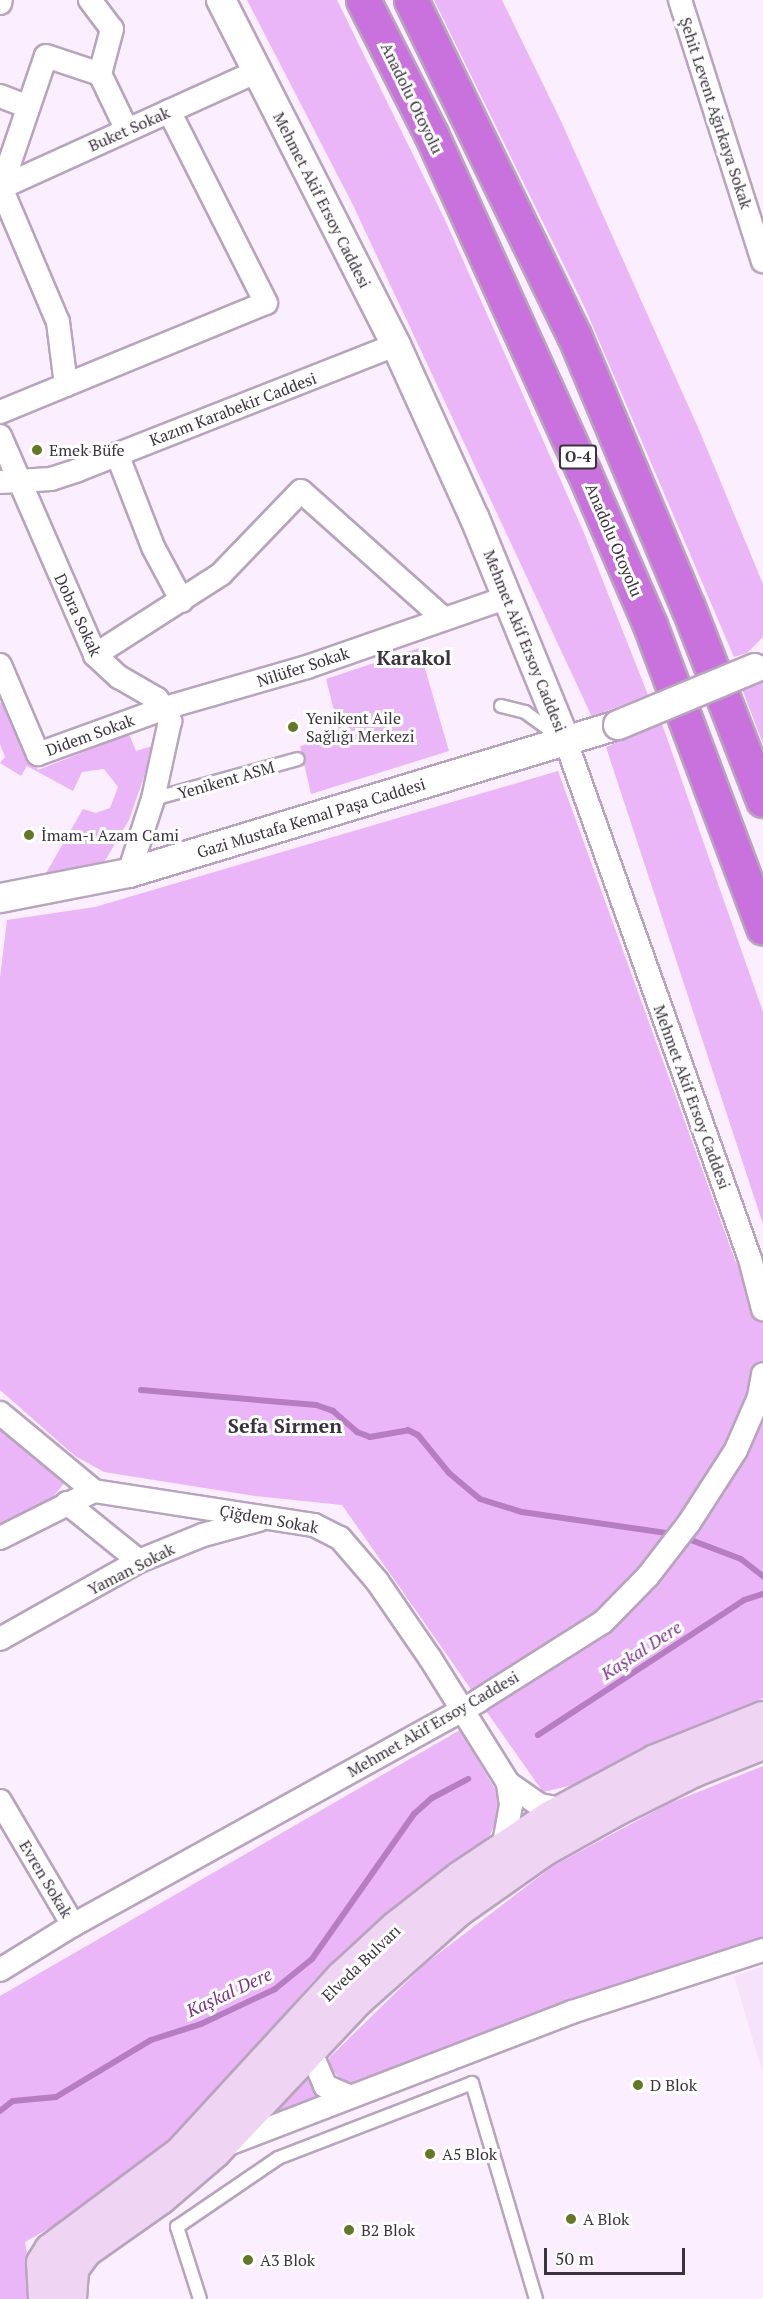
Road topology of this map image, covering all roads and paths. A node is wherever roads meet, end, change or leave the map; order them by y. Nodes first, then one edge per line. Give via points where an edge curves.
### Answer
1 (90, 0) edge
2 (221, 0) edge
3 (363, 0) edge
4 (411, 0) edge
5 (680, 0) edge
6 (258, 71) junction
7 (100, 74) junction
8 (0, 96) edge
9 (28, 107) junction
10 (169, 111) junction
11 (128, 130) junction
12 (0, 188) edge
13 (763, 261) edge
14 (396, 345) junction
15 (66, 385) junction
16 (0, 412) edge
17 (0, 436) edge
18 (117, 454) junction
19 (10, 483) edge
20 (508, 597) junction
21 (182, 601) junction
22 (444, 619) junction
23 (94, 655) junction
24 (0, 665) edge
25 (759, 665) edge
26 (6, 694) edge
27 (501, 706) dead end
28 (165, 708) junction
29 (566, 742) junction
30 (298, 759) dead end
31 (153, 799) junction
32 (763, 800) edge
33 (129, 873) junction
34 (0, 900) edge
35 (763, 928) edge
36 (763, 1309) edge
37 (763, 1374) edge
38 (0, 1413) edge
39 (94, 1491) junction
40 (67, 1503) junction
41 (269, 1518) junction
42 (0, 1538) edge
43 (139, 1561) junction
44 (0, 1639) edge
45 (463, 1710) junction
46 (763, 1718) edge
47 (763, 1743) edge
48 (508, 1783) junction
49 (0, 1801) edge
50 (564, 1810) junction
51 (503, 1849) junction
52 (73, 1925) junction
53 (763, 1950) edge
54 (0, 1970) edge
55 (310, 2050) junction
56 (349, 2096) junction
57 (218, 2148) junction
58 (45, 2299) edge
59 (70, 2299) edge
60 (200, 2299) edge
61 (536, 2299) edge

1 - 7 street via 112,29
2 - 6 street, Mehmet Akif Ersoy Caddesi
3 - 35 highway, Anadolu Otoyolu / O-4 via 431,134 584,470 650,625
4 - 32 highway, O-4 via 574,335 688,607
5 - 13 street, Şehit Levent Ağırkaya Sokak
6 - 10 street, Buket Sokak
6 - 14 street, Mehmet Akif Ersoy Caddesi
7 - 9 street via 46,56
7 - 11 street
8 - 9 street
9 - 12 street
10 - 11 street, Buket Sokak
10 - 15 street via 266,303
11 - 12 street, Buket Sokak
12 - 15 street via 58,321
14 - 18 street, Kazım Karabekir Caddesi
14 - 20 street, Mehmet Akif Ersoy Caddesi
15 - 16 street
17 - 19 street, Dobra Sokak
18 - 19 street, Kazım Karabekir Caddesi via 51,479
18 - 21 street via 153,548
19 - 23 street, Dobra Sokak
20 - 22 street, Nilüfer Sokak
20 - 29 street, Mehmet Akif Ersoy Caddesi
21 - 22 street via 220,574 301,491
21 - 23 street
22 - 28 street, Nilüfer Sokak via 307,667
23 - 28 street, Dobra Sokak via 118,677
24 - 26 street, Didem Sokak
25 - 29 street, Gazi Mustafa Kemal Paşa Caddesi, bridge via 618,725
26 - 28 street, Didem Sokak via 38,754
27 - 29 lane via 525,712
28 - 31 street via 169,738
29 - 33 street, Gazi Mustafa Kemal Paşa Caddesi
29 - 36 street, Mehmet Akif Ersoy Caddesi via 750,1259
30 - 31 lane, Yenikent ASM
31 - 33 street
33 - 34 street, Gazi Mustafa Kemal Paşa Caddesi
37 - 45 street, Mehmet Akif Ersoy Caddesi via 759,1397 736,1450 671,1549 603,1622
38 - 39 street
39 - 40 street
39 - 41 street, Çiğdem Sokak
40 - 42 street
40 - 43 street
41 - 43 street, Yaman Sokak via 203,1535
41 - 45 street, Çiğdem Sokak via 314,1526 340,1538 377,1581
43 - 44 street, Yaman Sokak
45 - 48 street, Çiğdem Sokak
45 - 52 street, Mehmet Akif Ersoy Caddesi
46 - 50 main road, Elveda Bulvarı via 656,1761
47 - 55 main road, Elveda Bulvarı via 656,1788 504,1876 397,1961
48 - 50 street via 540,1805
48 - 51 street via 511,1805
49 - 52 street, Evren Sokak
50 - 51 main road, Elveda Bulvarı
51 - 58 main road, Elveda Bulvarı via 396,1928 342,1978 180,2154 51,2250 44,2263
52 - 54 street, Mehmet Akif Ersoy Caddesi
53 - 56 street via 573,2012
55 - 56 street via 325,2086
55 - 57 main road, Elveda Bulvarı
56 - 57 street
57 - 59 main road, Elveda Bulvarı via 160,2198 86,2251 72,2269
60 - 61 lane via 177,2227 278,2158 472,2083

